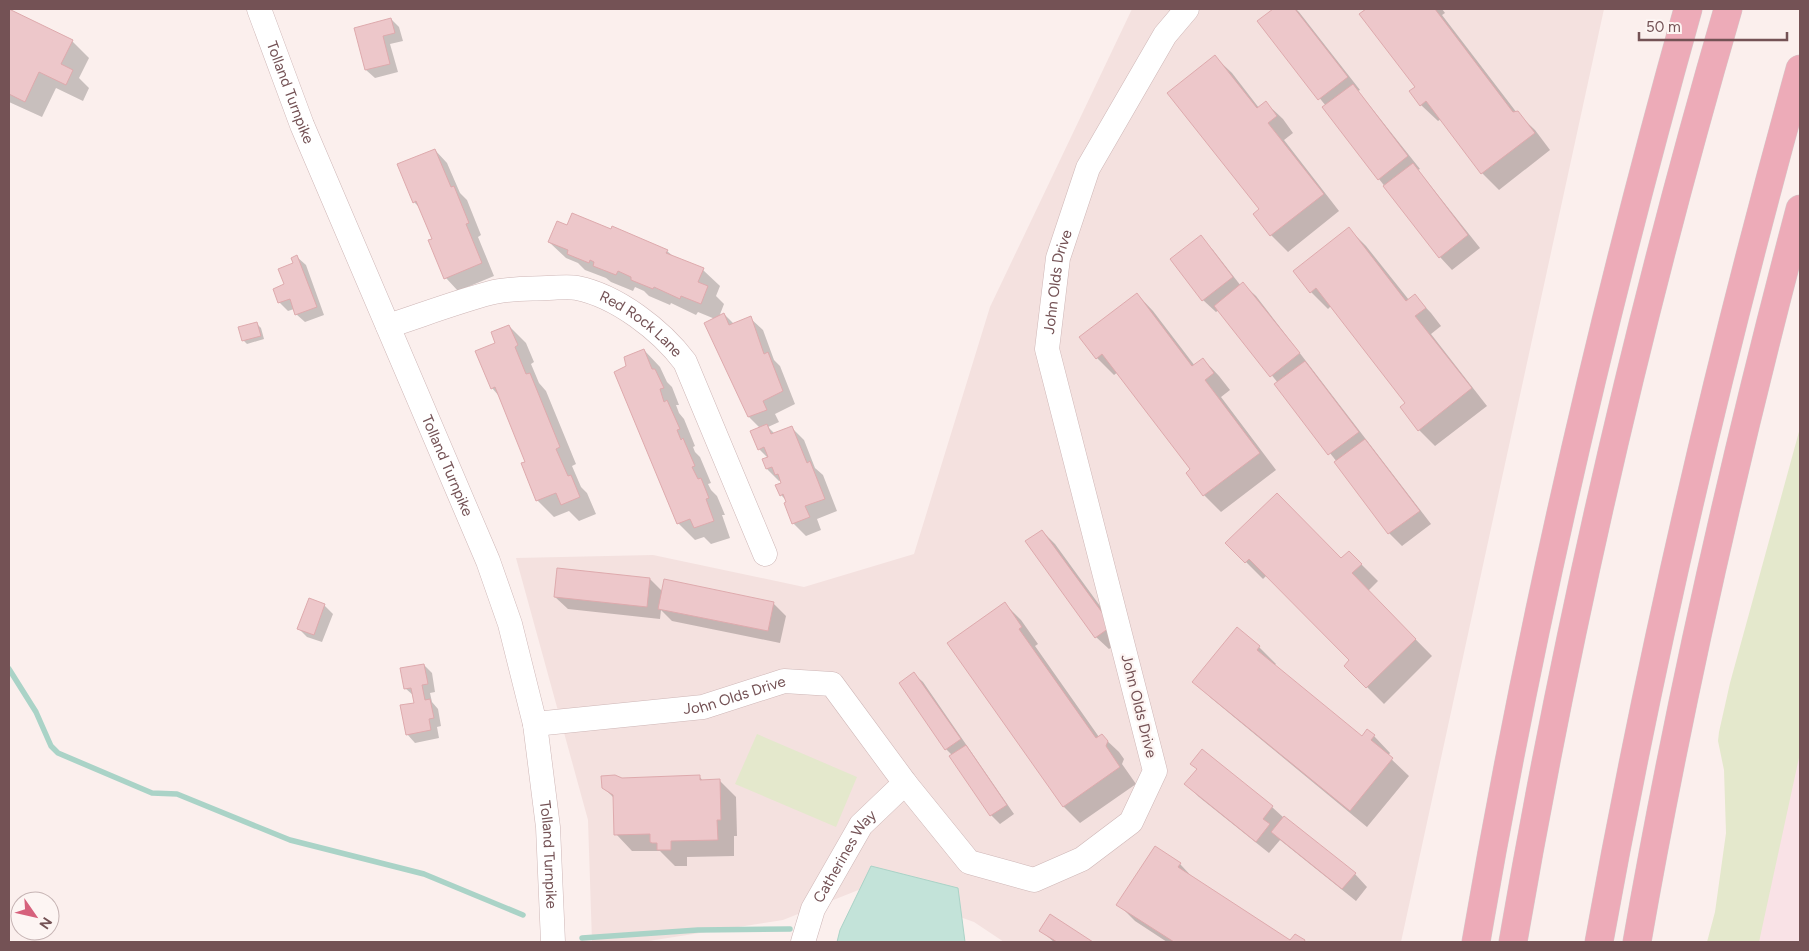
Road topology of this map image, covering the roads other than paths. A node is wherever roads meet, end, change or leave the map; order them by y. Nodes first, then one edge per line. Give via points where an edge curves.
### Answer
1 (259, 9) edge
2 (1187, 9) edge
3 (1688, 9) edge
4 (1728, 9) edge
5 (1800, 69) edge
6 (1800, 209) edge
7 (388, 326) junction
8 (766, 554) dead end
9 (535, 724) junction
10 (905, 783) junction
11 (553, 942) edge
12 (803, 942) edge
13 (1476, 942) edge
14 (1513, 942) edge
15 (1599, 942) edge
16 (1637, 942) edge

1 - 7 street, Tolland Turnpike via 302,125
2 - 10 street, John Olds Drive via 1165,35 1088,168 1058,258 1047,350 1155,770 1131,822 1082,859 1034,880 969,862
3 - 13 highway via 1636,201 1565,493 1508,760
4 - 14 highway via 1662,250 1611,458 1562,686
5 - 15 highway via 1692,492 1643,714
6 - 16 highway via 1712,569
7 - 8 street, Red Rock Lane via 492,292 528,289 576,287 636,315 661,334 685,362
7 - 9 street, Tolland Turnpike via 488,561 510,624
9 - 10 street, John Olds Drive via 703,707 784,681 832,684
9 - 11 street, Tolland Turnpike via 548,827
10 - 12 street, Catherines Way via 861,825 813,909

